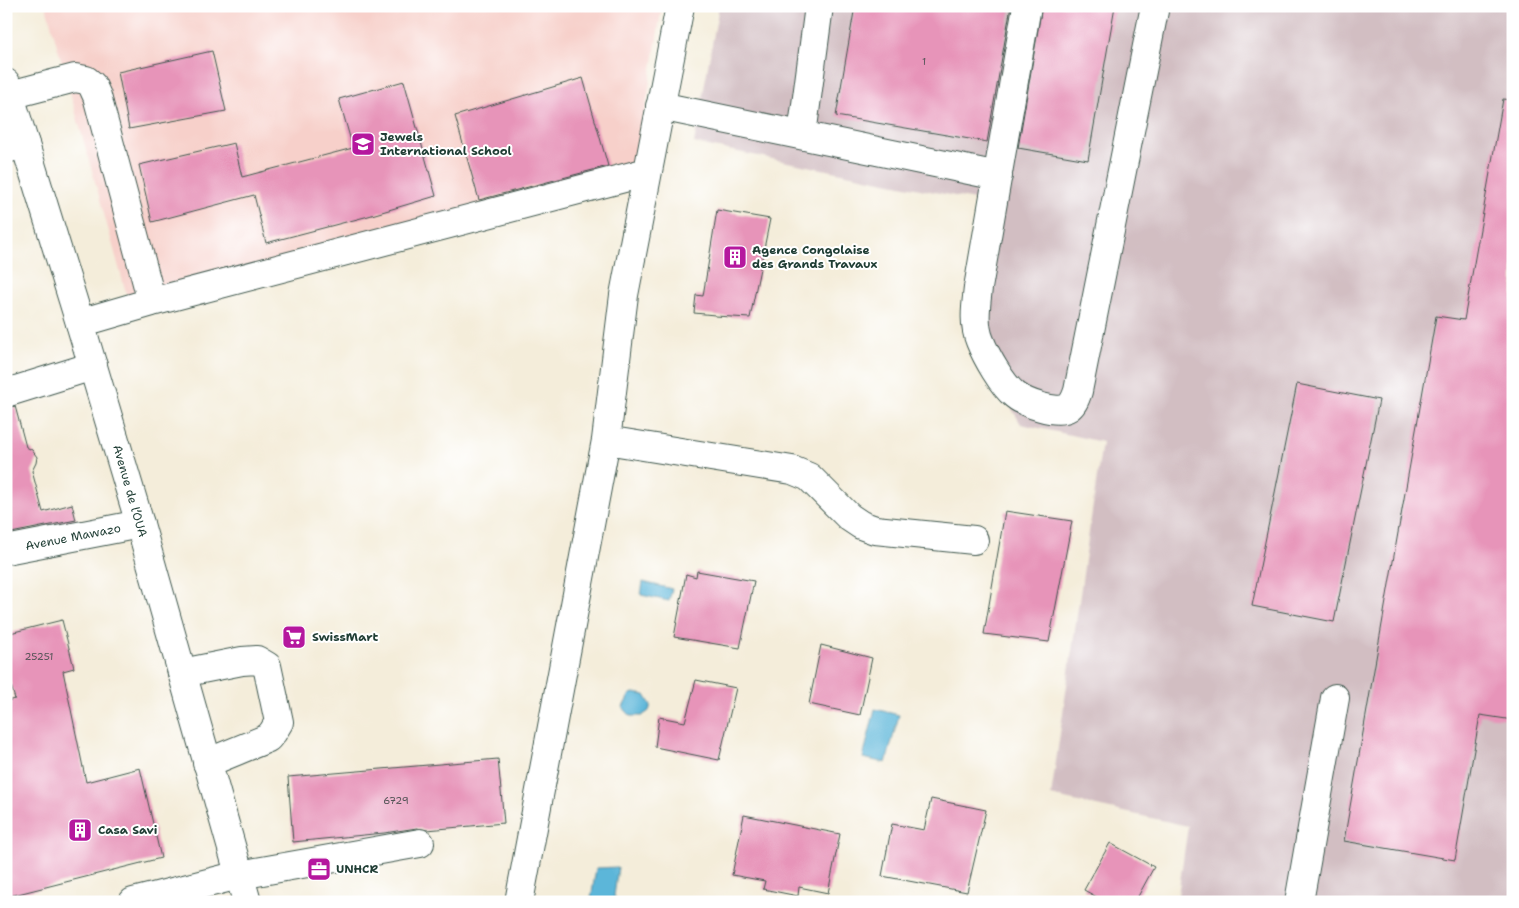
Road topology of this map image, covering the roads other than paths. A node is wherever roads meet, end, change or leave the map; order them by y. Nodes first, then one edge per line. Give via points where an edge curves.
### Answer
1 (680, 6) edge
2 (819, 6) edge
3 (1027, 6) edge
4 (1155, 6) edge
5 (8, 89) edge
6 (660, 106) junction
7 (802, 135) junction
8 (15, 146) edge
9 (647, 172) junction
10 (998, 176) junction
11 (152, 302) junction
12 (80, 323) junction
13 (93, 366) junction
14 (6, 393) edge
15 (606, 440) junction
16 (140, 524) junction
17 (974, 540) dead end
18 (6, 550) edge
19 (182, 673) junction
20 (1335, 698) dead end
21 (208, 763) junction
22 (420, 843) dead end
23 (239, 875) junction
24 (133, 902) edge
25 (247, 902) edge
26 (519, 902) edge
27 (1300, 902) edge

1 - 6 main road
2 - 7 main road
3 - 10 main road
4 - 10 main road via 1078,391 1067,409 1037,407 1016,396 1002,382 975,326 978,288
5 - 8 main road, Avenue de l’OUA
5 - 11 main road via 75,78 92,85
6 - 7 main road
6 - 9 main road
7 - 10 main road
8 - 12 main road, Avenue de l’OUA
9 - 11 main road
9 - 15 main road via 624,295
11 - 12 main road
12 - 13 main road, Avenue de l’OUA
13 - 14 main road
13 - 16 main road, Avenue de l’OUA
15 - 17 main road via 792,470 809,477 849,517 868,528
15 - 26 main road
16 - 18 main road, Avenue Mawazo
16 - 19 main road, Avenue de l’OUA
19 - 21 main road, Avenue de l’OUA
19 - 21 main road via 242,661 257,660 267,666 279,722 273,732 268,738
20 - 27 main road
21 - 23 main road, Avenue de l’OUA
22 - 23 main road
23 - 24 main road
23 - 25 main road, Avenue de l’OUA

